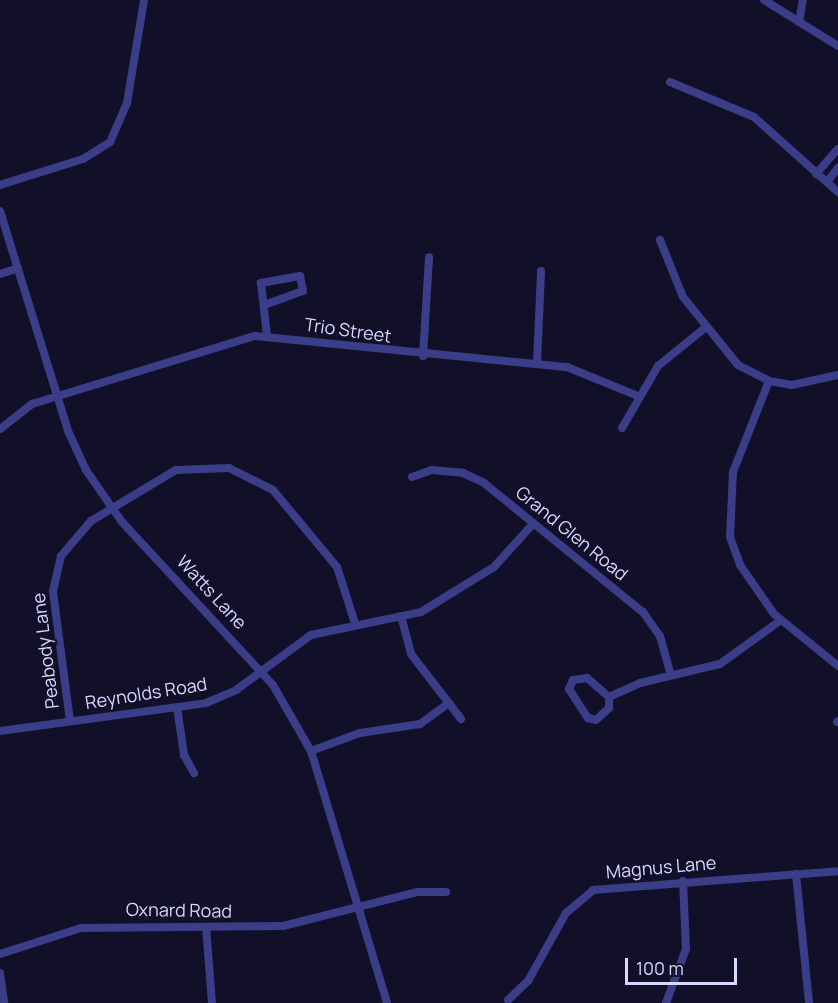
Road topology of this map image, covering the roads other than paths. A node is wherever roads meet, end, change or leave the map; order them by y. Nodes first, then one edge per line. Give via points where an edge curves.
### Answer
1 (144, 0) edge
2 (764, 0) edge
3 (803, 0) edge
4 (799, 22) junction
5 (838, 46) edge
6 (670, 82) dead end
7 (838, 149) edge
8 (838, 168) edge
9 (816, 174) junction
10 (827, 182) junction
11 (0, 185) edge
12 (838, 192) edge
13 (0, 211) edge
14 (660, 240) dead end
15 (429, 257) dead end
16 (18, 268) junction
17 (541, 271) dead end
18 (0, 274) edge
19 (267, 304) junction
20 (705, 327) junction
21 (267, 336) junction
22 (423, 356) junction
23 (537, 364) junction
24 (838, 375) edge
25 (769, 381) junction
26 (56, 396) junction
27 (638, 396) junction
28 (622, 428) dead end
29 (0, 429) edge
30 (412, 477) dead end
31 (111, 508) junction
32 (532, 525) junction
33 (401, 616) junction
34 (780, 620) junction
35 (355, 623) junction
36 (838, 666) edge
37 (262, 672) junction
38 (671, 676) junction
39 (609, 697) junction
40 (449, 703) junction
41 (177, 707) junction
42 (461, 719) dead end
43 (70, 721) junction
44 (0, 731) edge
45 (311, 751) junction
46 (194, 773) dead end
47 (838, 871) edge
48 (796, 874) junction
49 (683, 881) junction
50 (447, 892) dead end
51 (360, 909) junction
52 (206, 927) junction
53 (0, 954) edge
54 (0, 973) edge
55 (508, 1000) dead end
56 (4, 1003) edge
57 (212, 1003) edge
58 (387, 1003) edge
59 (666, 1003) edge
60 (809, 1003) edge

1 - 11 street via 127,103 110,142 83,159
2 - 4 street
3 - 4 street
4 - 5 street
6 - 9 street via 738,107
7 - 9 street
8 - 10 street
9 - 10 street
10 - 12 street
13 - 16 street, Watts Lane
14 - 20 street via 675,284
15 - 22 street
16 - 18 street
16 - 26 street, Watts Lane
17 - 23 street
19 - 19 street via 259,294 261,283 300,276 303,291
19 - 21 street
20 - 25 street via 738,365
20 - 27 street via 658,366
21 - 22 street, Trio Street
21 - 26 street, Trio Street via 220,345
22 - 23 street, Trio Street
23 - 27 street, Trio Street via 579,369
24 - 25 street via 805,385
25 - 34 street via 733,472 728,520 740,565
26 - 29 street, Trio Street via 23,407
26 - 31 street, Watts Lane via 80,458
27 - 28 street
30 - 32 street, Grand Glen Road via 431,470 464,473 484,483
31 - 35 street, Peabody Lane via 176,470 215,466 247,474 286,503 336,567 349,591
31 - 37 street, Watts Lane
31 - 43 street, Peabody Lane via 71,539 54,579
32 - 33 street, Reynolds Road via 494,567 421,612
32 - 38 street, Grand Glen Road via 643,612 660,636
33 - 35 street, Reynolds Road
33 - 40 street via 411,654
34 - 36 street
34 - 38 street via 733,658
35 - 37 street, Reynolds Road via 311,635
37 - 41 street, Reynolds Road via 236,690
37 - 45 street, Watts Lane
38 - 39 street
39 - 39 street via 587,678 573,680 569,689 588,718 596,720 609,708
40 - 42 street
40 - 45 street via 413,726 360,733
41 - 43 street, Reynolds Road
41 - 46 street via 184,755
43 - 44 street, Reynolds Road
45 - 51 street, Watts Lane
47 - 48 street, Magnus Lane
48 - 49 street, Magnus Lane
48 - 60 street
49 - 55 street, Magnus Lane via 610,886 581,897 523,988
49 - 59 street via 686,949
50 - 51 street, Oxnard Road via 417,892
51 - 52 street, Oxnard Road via 283,926
51 - 58 street, Watts Lane
52 - 53 street, Oxnard Road via 81,928
52 - 57 street
54 - 56 street

